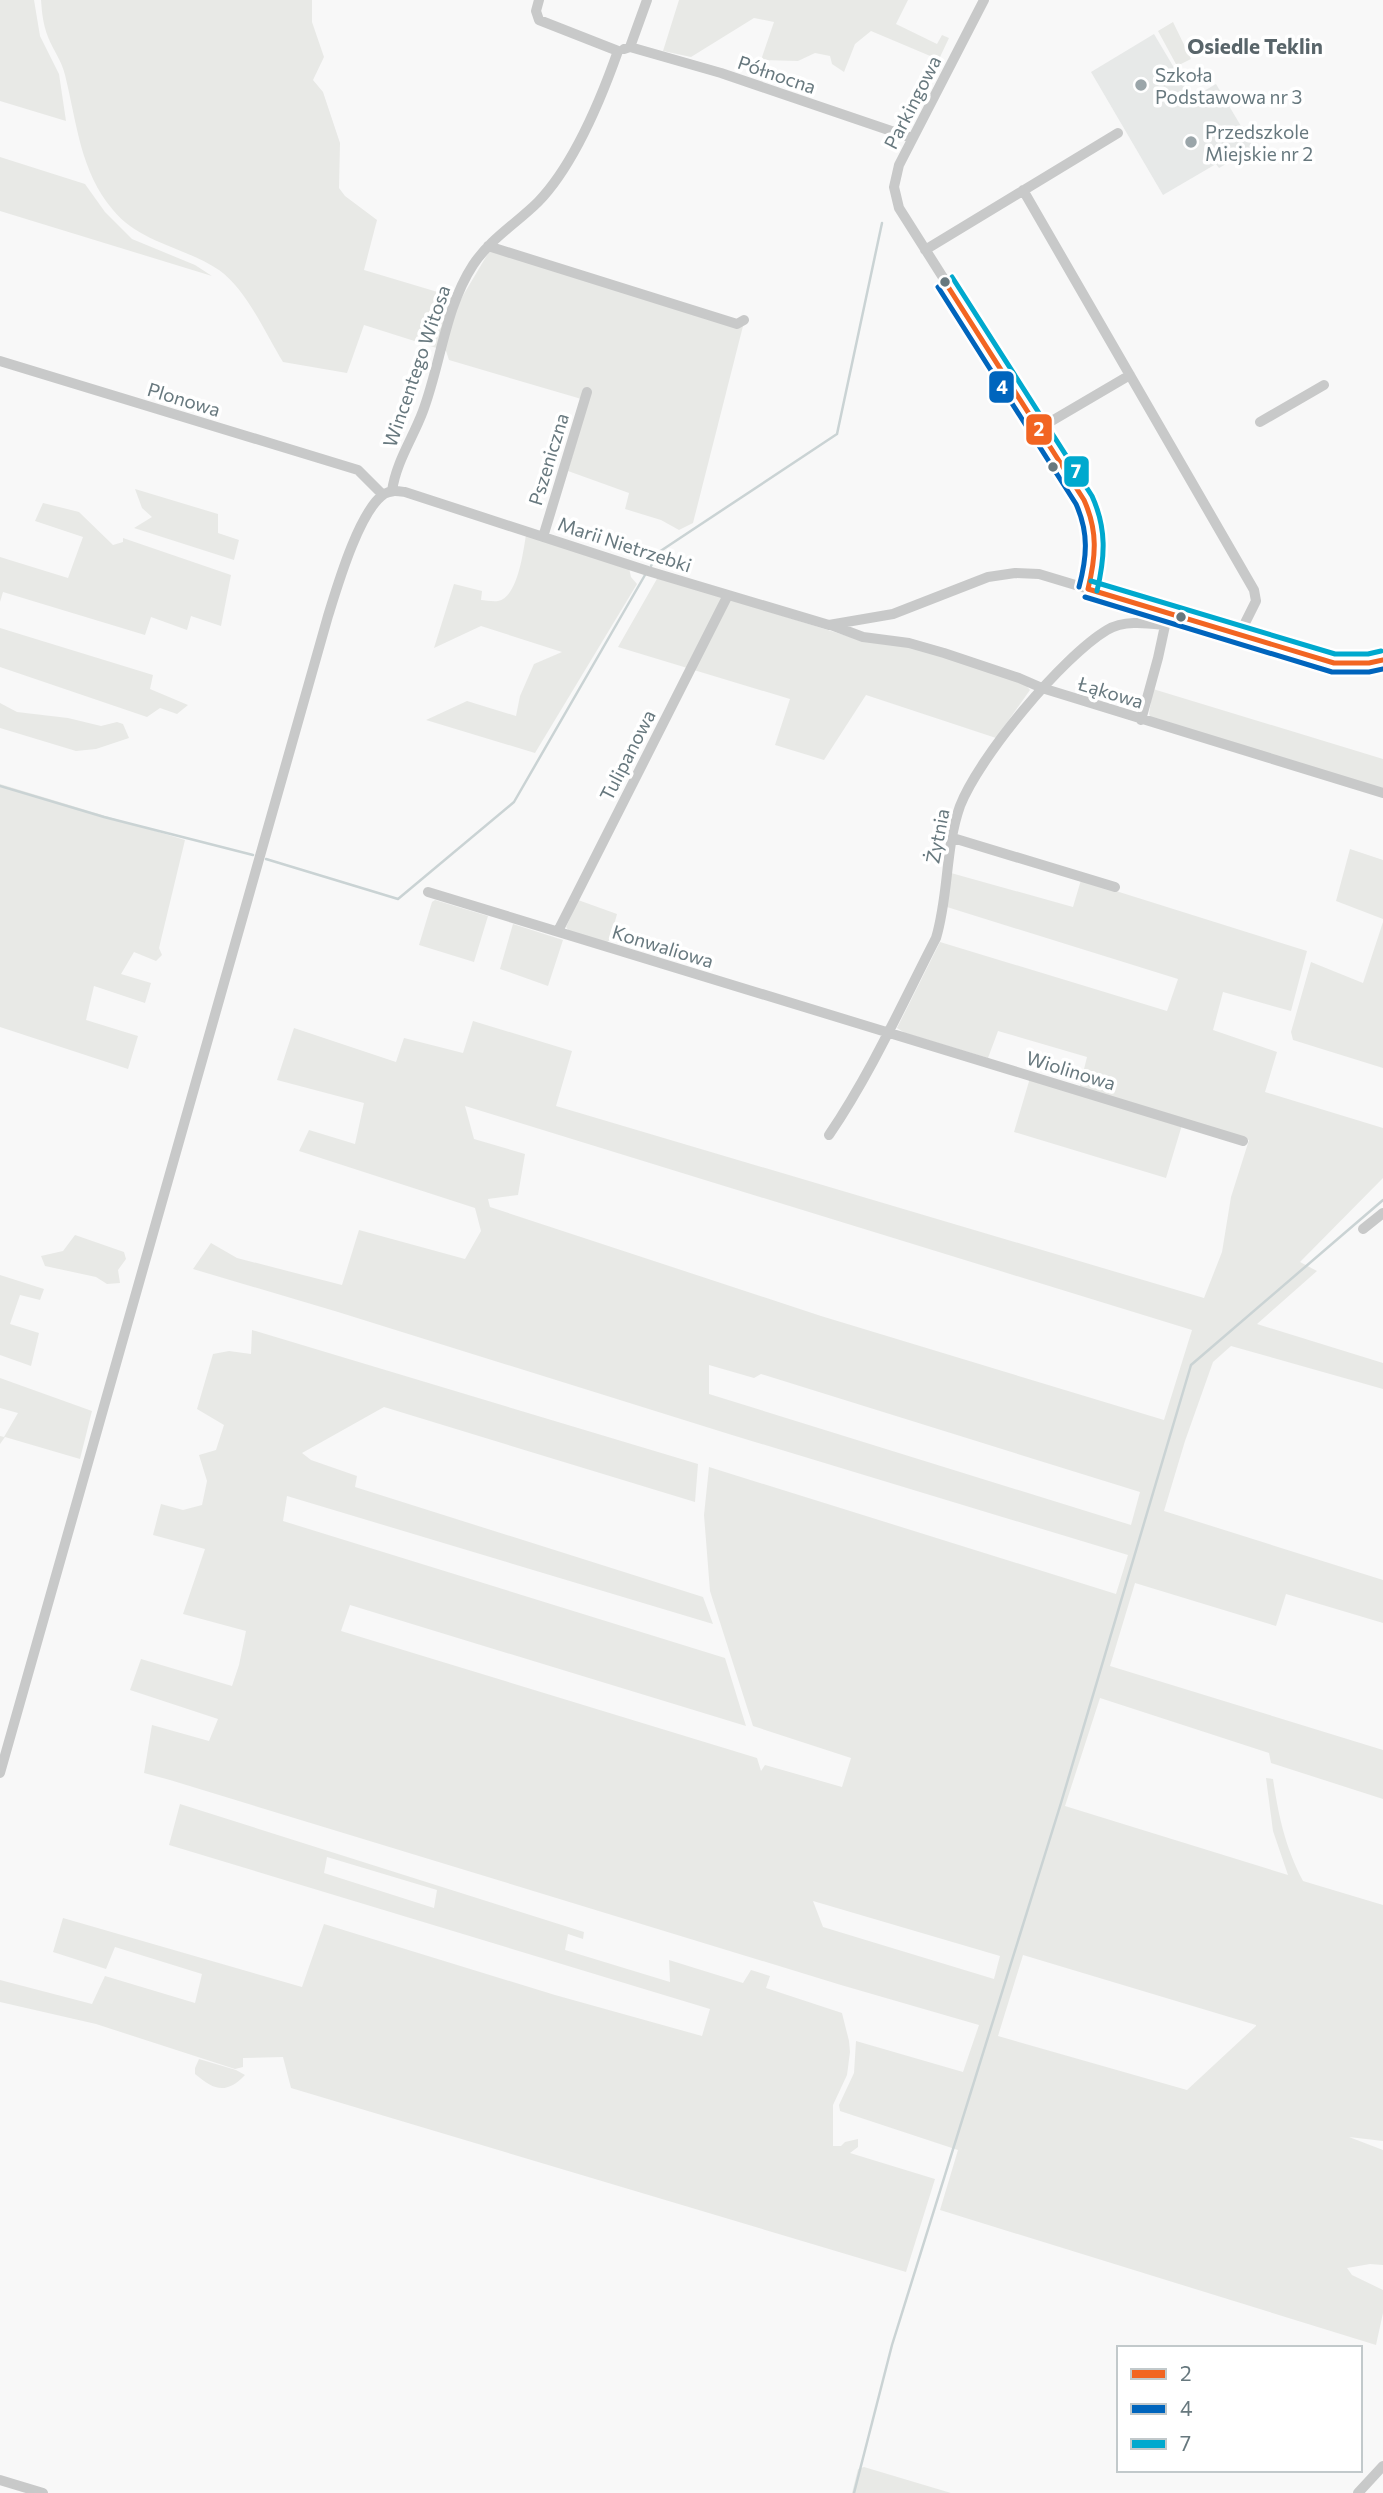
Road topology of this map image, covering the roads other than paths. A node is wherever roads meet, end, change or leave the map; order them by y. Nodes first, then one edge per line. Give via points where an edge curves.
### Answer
1 (647, 0) edge
2 (984, 0) edge
3 (537, 9) edge
4 (630, 47) junction
5 (618, 51) junction
6 (1118, 133) dead end
7 (912, 138) junction
8 (1023, 190) junction
9 (488, 246) junction
10 (925, 250) junction
11 (744, 320) dead end
12 (0, 361) edge
13 (1130, 374) junction
14 (1324, 385) dead end
15 (587, 391) dead end
16 (1260, 422) dead end
17 (1038, 429) junction
18 (387, 493) junction
19 (542, 537) junction
20 (1088, 589) junction
21 (728, 595) junction
22 (1166, 619) junction
23 (829, 625) junction
24 (1239, 635) junction
25 (1383, 660) edge
26 (1042, 688) junction
27 (1141, 720) junction
28 (1383, 793) edge
29 (953, 838) junction
30 (1115, 887) dead end
31 (428, 892) dead end
32 (558, 931) junction
33 (889, 1032) junction
34 (829, 1135) dead end
35 (1243, 1141) dead end
36 (1383, 1213) edge
37 (1363, 1229) dead end
38 (0, 1773) edge
39 (1383, 2466) edge
40 (0, 2480) edge
41 (43, 2493) edge
42 (1358, 2493) edge

1 - 4 street
2 - 7 street, Parkingowa
3 - 5 street via 556,28
4 - 5 street
4 - 7 street, Północna
5 - 9 street, Wincentego Witosa via 598,106 559,174 539,201
6 - 8 street
7 - 10 street, Parkingowa via 894,187 899,208
8 - 10 street
8 - 13 street
9 - 11 street via 737,324
9 - 18 street, Wincentego Witosa via 456,298 423,410
10 - 17 street, Parkingowa
12 - 18 street, Plonowa via 358,470
13 - 17 street
13 - 24 street via 1254,590 1256,601
14 - 16 street
15 - 19 street, Pszeniczna
17 - 20 street, Parkingowa via 1093,518 1097,556
18 - 19 street, Marii Nietrzebki via 405,492
18 - 38 street, Wincentego Witosa via 363,523 328,616
19 - 21 street, Marii Nietrzebki
20 - 22 street, Marii Nietrzebki
20 - 23 street, Marii Nietrzebki via 1039,574 1015,573 988,577 893,614
21 - 23 street, Marii Nietrzebki
21 - 32 street, Tulipanowa
22 - 24 street, Marii Nietrzebki
22 - 26 street, Żytnia via 1108,629
22 - 27 street
23 - 26 street, Łąkowa via 863,638 944,653
24 - 25 street, Marii Nietrzebki via 1334,663
26 - 27 street, Łąkowa
26 - 29 street, Żytnia via 978,773 960,806
27 - 28 street, Łąkowa
29 - 30 street
29 - 33 street, Żytnia via 936,938
31 - 32 street, Konwaliowa
32 - 33 street, Konwaliowa
33 - 34 street, Żytnia
33 - 35 street, Wiolinowa
36 - 37 street
39 - 42 street
40 - 41 street

